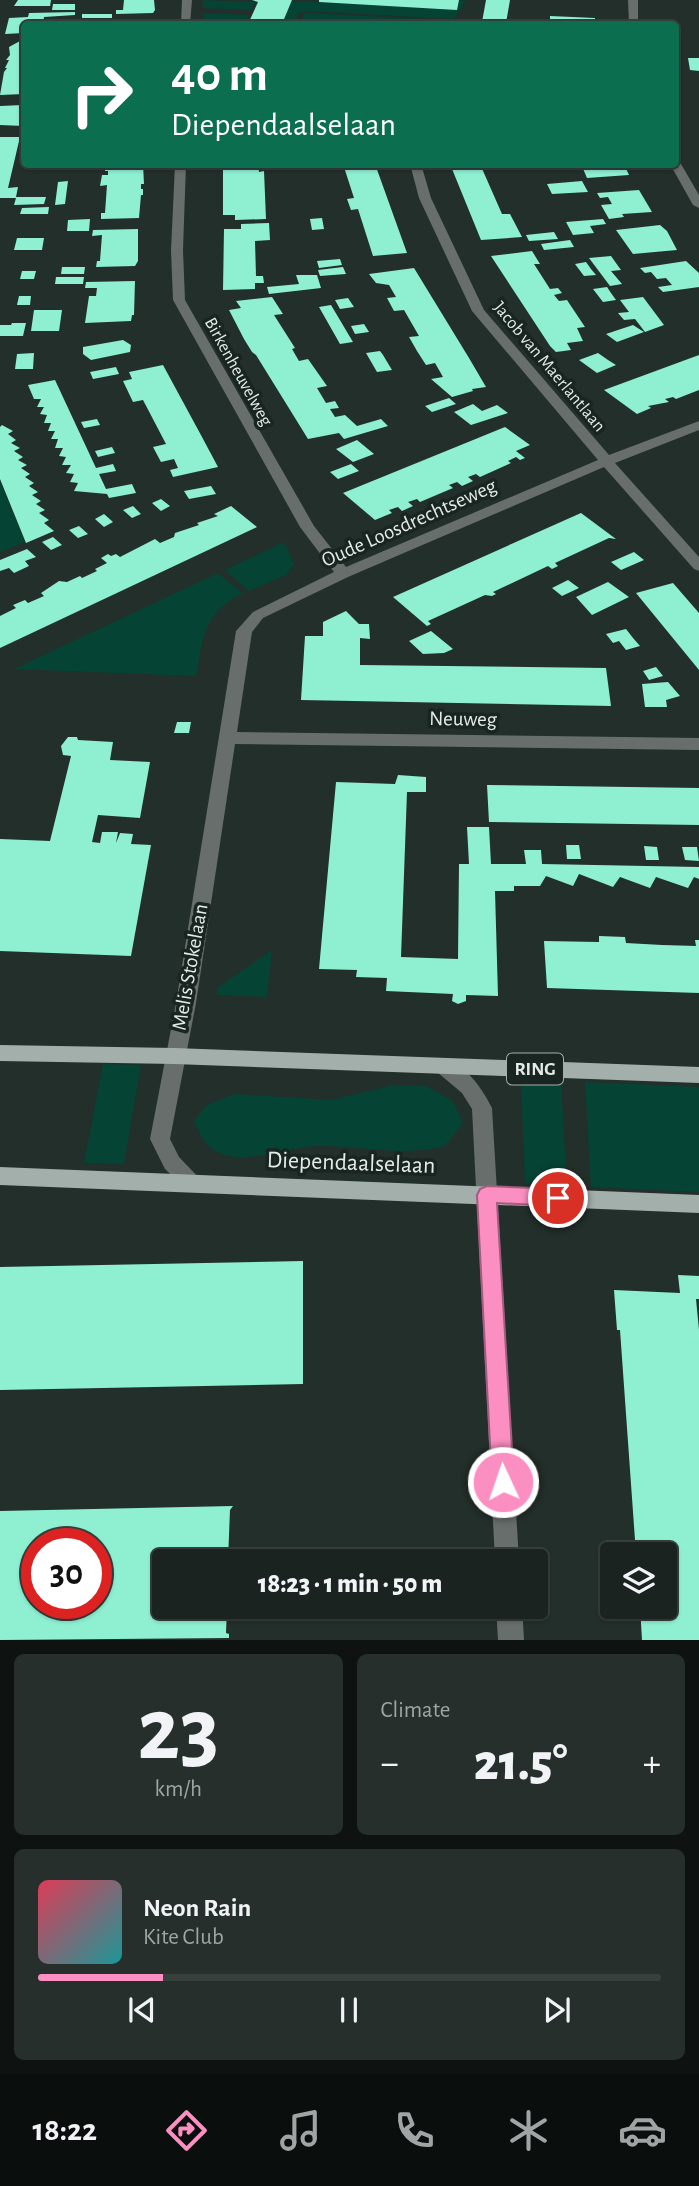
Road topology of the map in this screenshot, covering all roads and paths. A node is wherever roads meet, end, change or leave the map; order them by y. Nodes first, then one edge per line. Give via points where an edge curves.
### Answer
1 (187, 0) edge
2 (633, 0) edge
3 (186, 21) edge
4 (634, 21) edge
5 (181, 168) edge
6 (416, 168) edge
7 (677, 168) edge
8 (698, 203) edge
9 (699, 425) edge
10 (607, 461) junction
11 (699, 566) edge
12 (344, 574) junction
13 (227, 738) junction
14 (699, 744) edge
15 (0, 1053) edge
16 (174, 1056) junction
17 (444, 1066) junction
18 (699, 1075) edge
19 (0, 1176) edge
20 (193, 1183) junction
21 (487, 1195) junction
22 (699, 1204) edge
23 (506, 1549) edge
24 (510, 1619) edge
25 (511, 1640) edge

1 - 3 street
2 - 4 street
5 - 12 street, Birkenheuvelweg via 179,300 300,515
6 - 10 street, Jacob van Maerlantlaan via 425,198 478,310
7 - 8 street
9 - 10 street, Oude Loosdrechtseweg
10 - 11 street, Jacob van Maerlantlaan
10 - 12 street, Oude Loosdrechtseweg
12 - 13 street, Oude Loosdrechtseweg via 258,615 244,631
13 - 14 street, Neuweg
13 - 16 street, Melis Stokelaan
15 - 16 main road, RING
16 - 17 main road, RING
16 - 20 street, Melis Stokelaan via 160,1139 172,1163
17 - 18 main road, RING
17 - 21 street via 468,1087 482,1108
19 - 20 main road, Diependaalselaan
20 - 21 main road, Diependaalselaan
21 - 22 main road, Diependaalselaan
21 - 23 street
24 - 25 street

